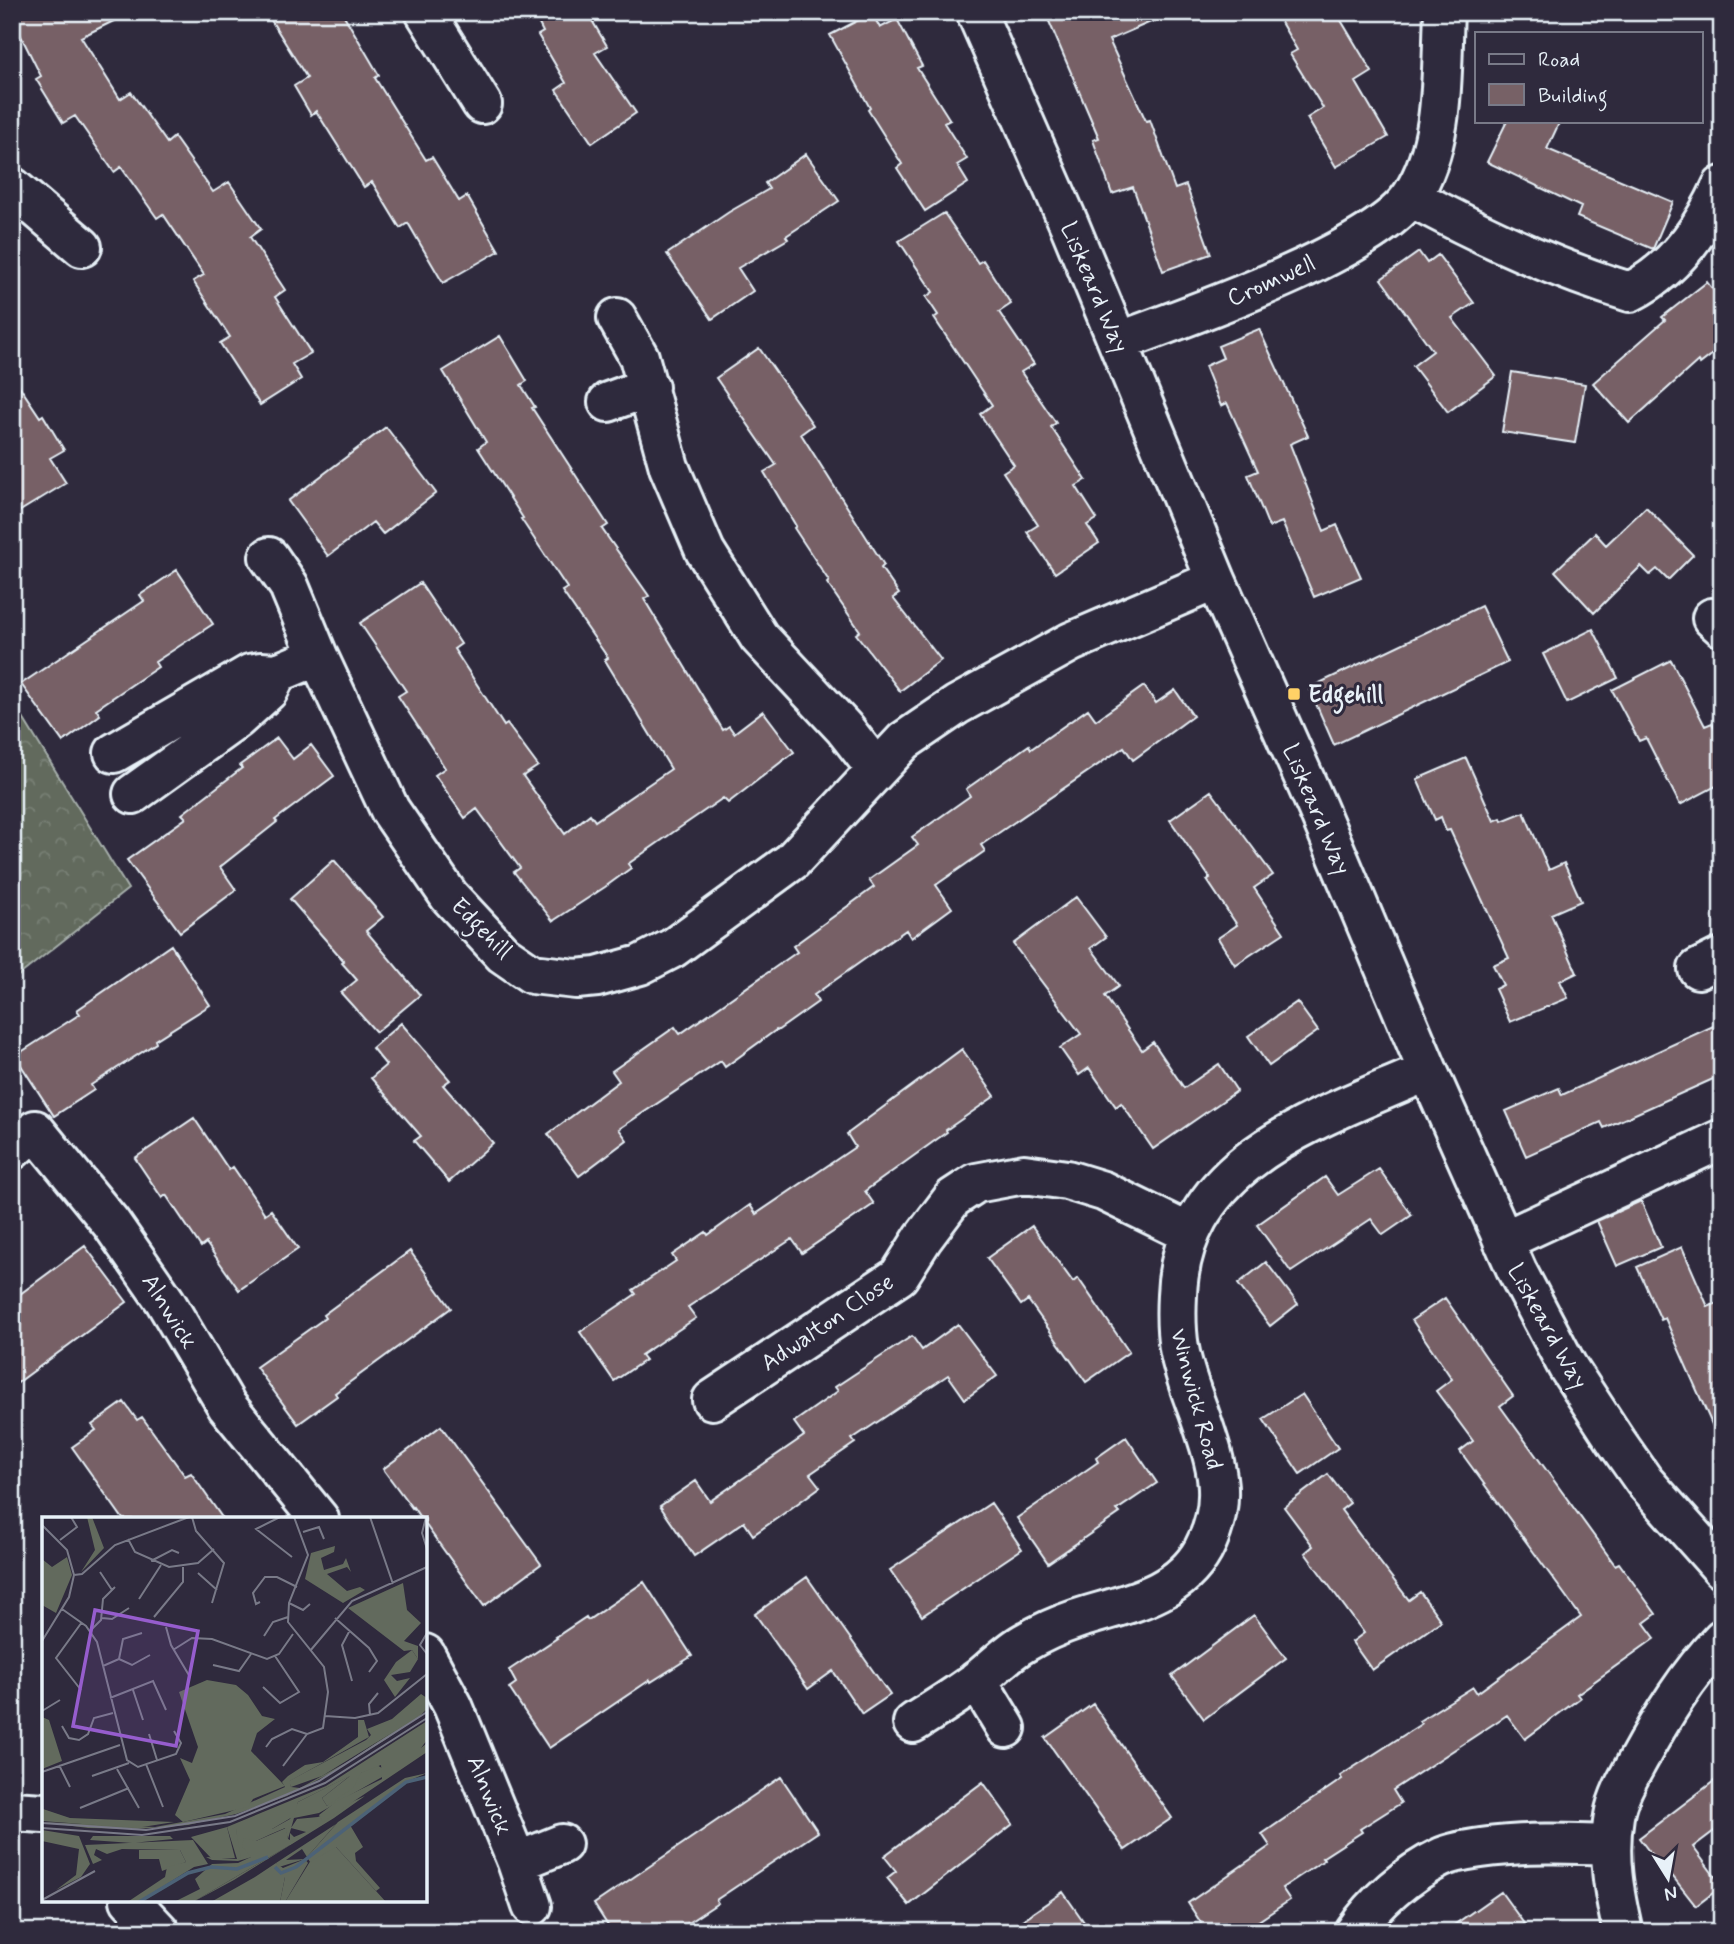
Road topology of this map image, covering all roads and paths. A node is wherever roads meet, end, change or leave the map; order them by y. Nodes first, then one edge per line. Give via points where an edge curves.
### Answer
1 (425, 12) edge
2 (976, 12) edge
3 (1444, 12) edge
4 (482, 104) dead end
5 (1722, 186) edge
6 (12, 187) edge
7 (1411, 197) junction
8 (82, 247) dead end
9 (617, 318) dead end
10 (1118, 342) junction
11 (649, 387) junction
12 (608, 402) dead end
13 (268, 557) dead end
14 (1216, 580) junction
15 (318, 656) junction
16 (277, 673) junction
17 (114, 753) dead end
18 (876, 769) junction
19 (133, 794) dead end
20 (1428, 1071) junction
21 (1722, 1139) edge
22 (12, 1150) edge
23 (1189, 1233) junction
24 (1503, 1241) junction
25 (712, 1400) dead end
26 (317, 1517) edge
27 (1722, 1569) edge
28 (1722, 1639) edge
29 (427, 1658) edge
30 (977, 1680) junction
31 (913, 1724) dead end
32 (1006, 1728) dead end
33 (12, 1811) edge
34 (42, 1813) edge
35 (562, 1844) dead end
36 (1610, 1845) junction
37 (517, 1862) junction
38 (132, 1902) edge
39 (532, 1906) dead end
40 (160, 1932) edge
41 (1355, 1932) edge
42 (1623, 1932) edge

1 - 4 street
2 - 10 street, Liskeard Way
3 - 7 street, Cromwell via 1436,128
5 - 7 street via 1690,242 1652,281 1630,292 1528,255
6 - 8 street
7 - 10 street, Cromwell via 1356,240 1301,268
9 - 11 street via 639,357
10 - 14 street, Liskeard Way
11 - 12 street
11 - 18 street via 669,467 705,551 759,637
13 - 15 street, Edgehill via 289,586
14 - 18 street, Edgehill via 1010,673 904,741
14 - 20 street, Liskeard Way
15 - 16 street
15 - 18 street, Edgehill via 390,810 449,896 503,954 532,974 597,977 640,965 673,948 792,861
16 - 17 street via 250,674
16 - 19 street via 268,691 237,719
20 - 23 street, Winwick Road via 1256,1154 1213,1194
20 - 24 street, Liskeard Way
21 - 24 street
22 - 26 street, Alnwick via 35,1130 111,1223 228,1406
23 - 25 street, Adwalton Close via 1103,1191 1067,1180 1024,1174 976,1183 953,1198 899,1276
23 - 30 street, Winwick Road via 1179,1267 1179,1347 1219,1482 1219,1501 1203,1550 1169,1587 1046,1631
24 - 27 street, Liskeard Way via 1567,1366 1616,1441 1652,1490
28 - 36 street via 1657,1724 1628,1777 1614,1813
29 - 37 street, Alnwick via 453,1706
30 - 31 street, Winwick Road
30 - 32 street
33 - 34 street
35 - 37 street, Alnwick
36 - 41 street via 1521,1842 1441,1857 1389,1893
36 - 42 street
37 - 39 street, Alnwick
38 - 40 street

